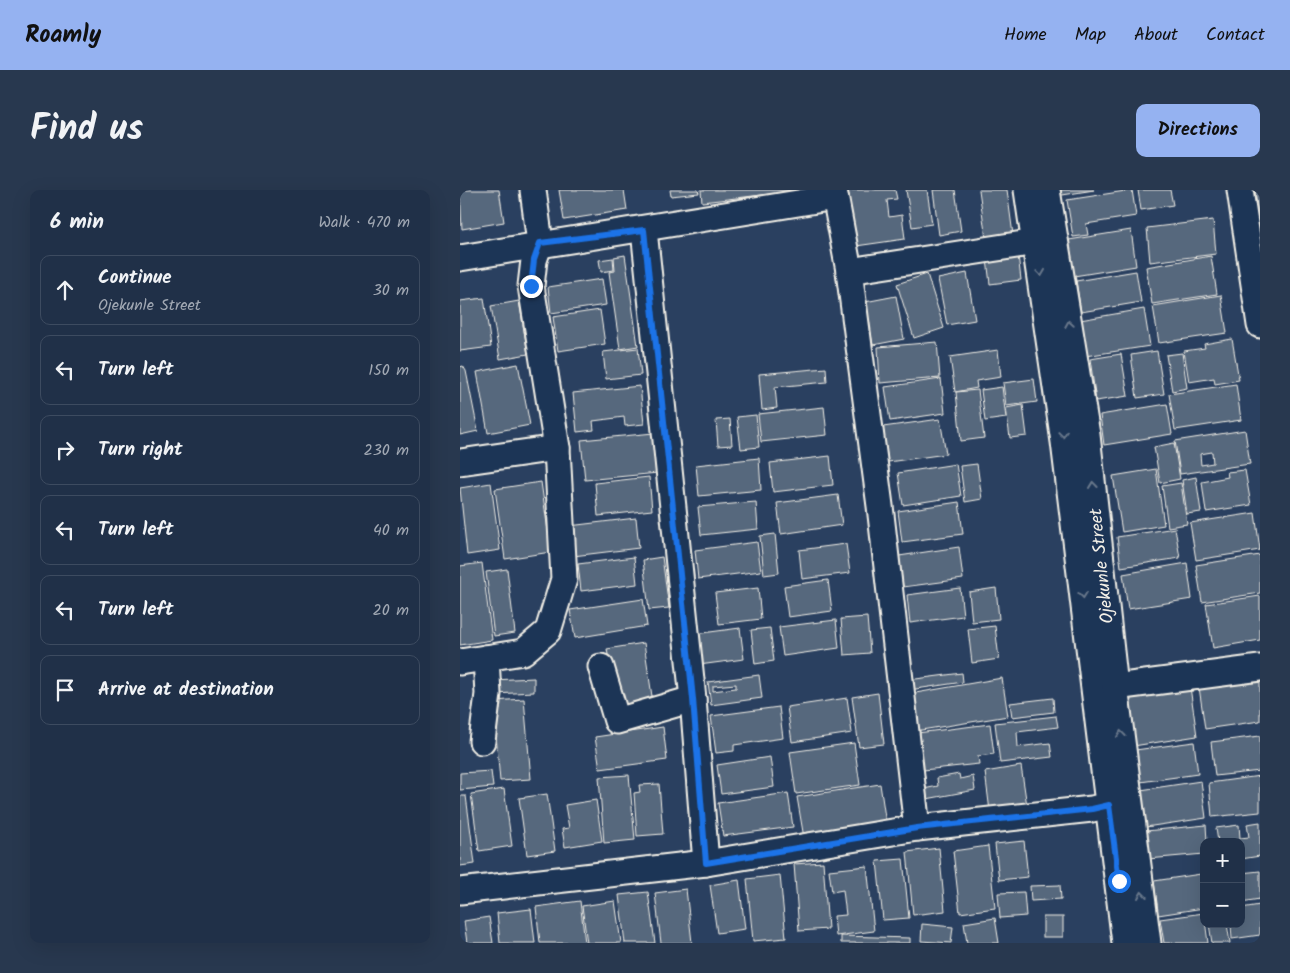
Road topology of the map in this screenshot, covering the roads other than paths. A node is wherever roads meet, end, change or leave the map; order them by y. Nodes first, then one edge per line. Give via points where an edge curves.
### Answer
1 (533, 190) edge
2 (1027, 190) edge
3 (1047, 190) edge
4 (1240, 190) edge
5 (834, 194) edge
6 (644, 230) junction
7 (1036, 242) junction
8 (540, 243) junction
9 (460, 258) edge
10 (849, 272) junction
11 (1260, 325) edge
12 (557, 448) junction
13 (460, 462) edge
14 (486, 658) junction
15 (460, 662) edge
16 (601, 667) dead end
17 (1260, 668) edge
18 (1114, 688) junction
19 (693, 699) junction
20 (482, 741) dead end
21 (1109, 805) junction
22 (917, 828) junction
23 (706, 863) junction
24 (460, 891) edge
25 (1125, 943) edge
26 (1148, 943) edge

1 - 8 street
2 - 7 street, Ojekunle Street
18 -> 3 street, Ojekunle Street via 1087,435
4 - 11 street
5 - 6 street
5 - 10 street
6 - 8 street
6 - 19 street
7 - 10 street
7 -> 21 street, Ojekunle Street
8 - 9 street
8 - 12 street via 531,286
10 - 22 street
12 - 13 street
12 - 14 street via 564,580 548,631 523,652
14 - 15 street
14 - 20 street via 488,694
16 - 19 street via 617,721
17 - 18 street
26 -> 18 street, Ojekunle Street
19 - 23 street
21 - 22 street
21 - 25 street, Ojekunle Street
22 - 23 street
23 - 24 street

